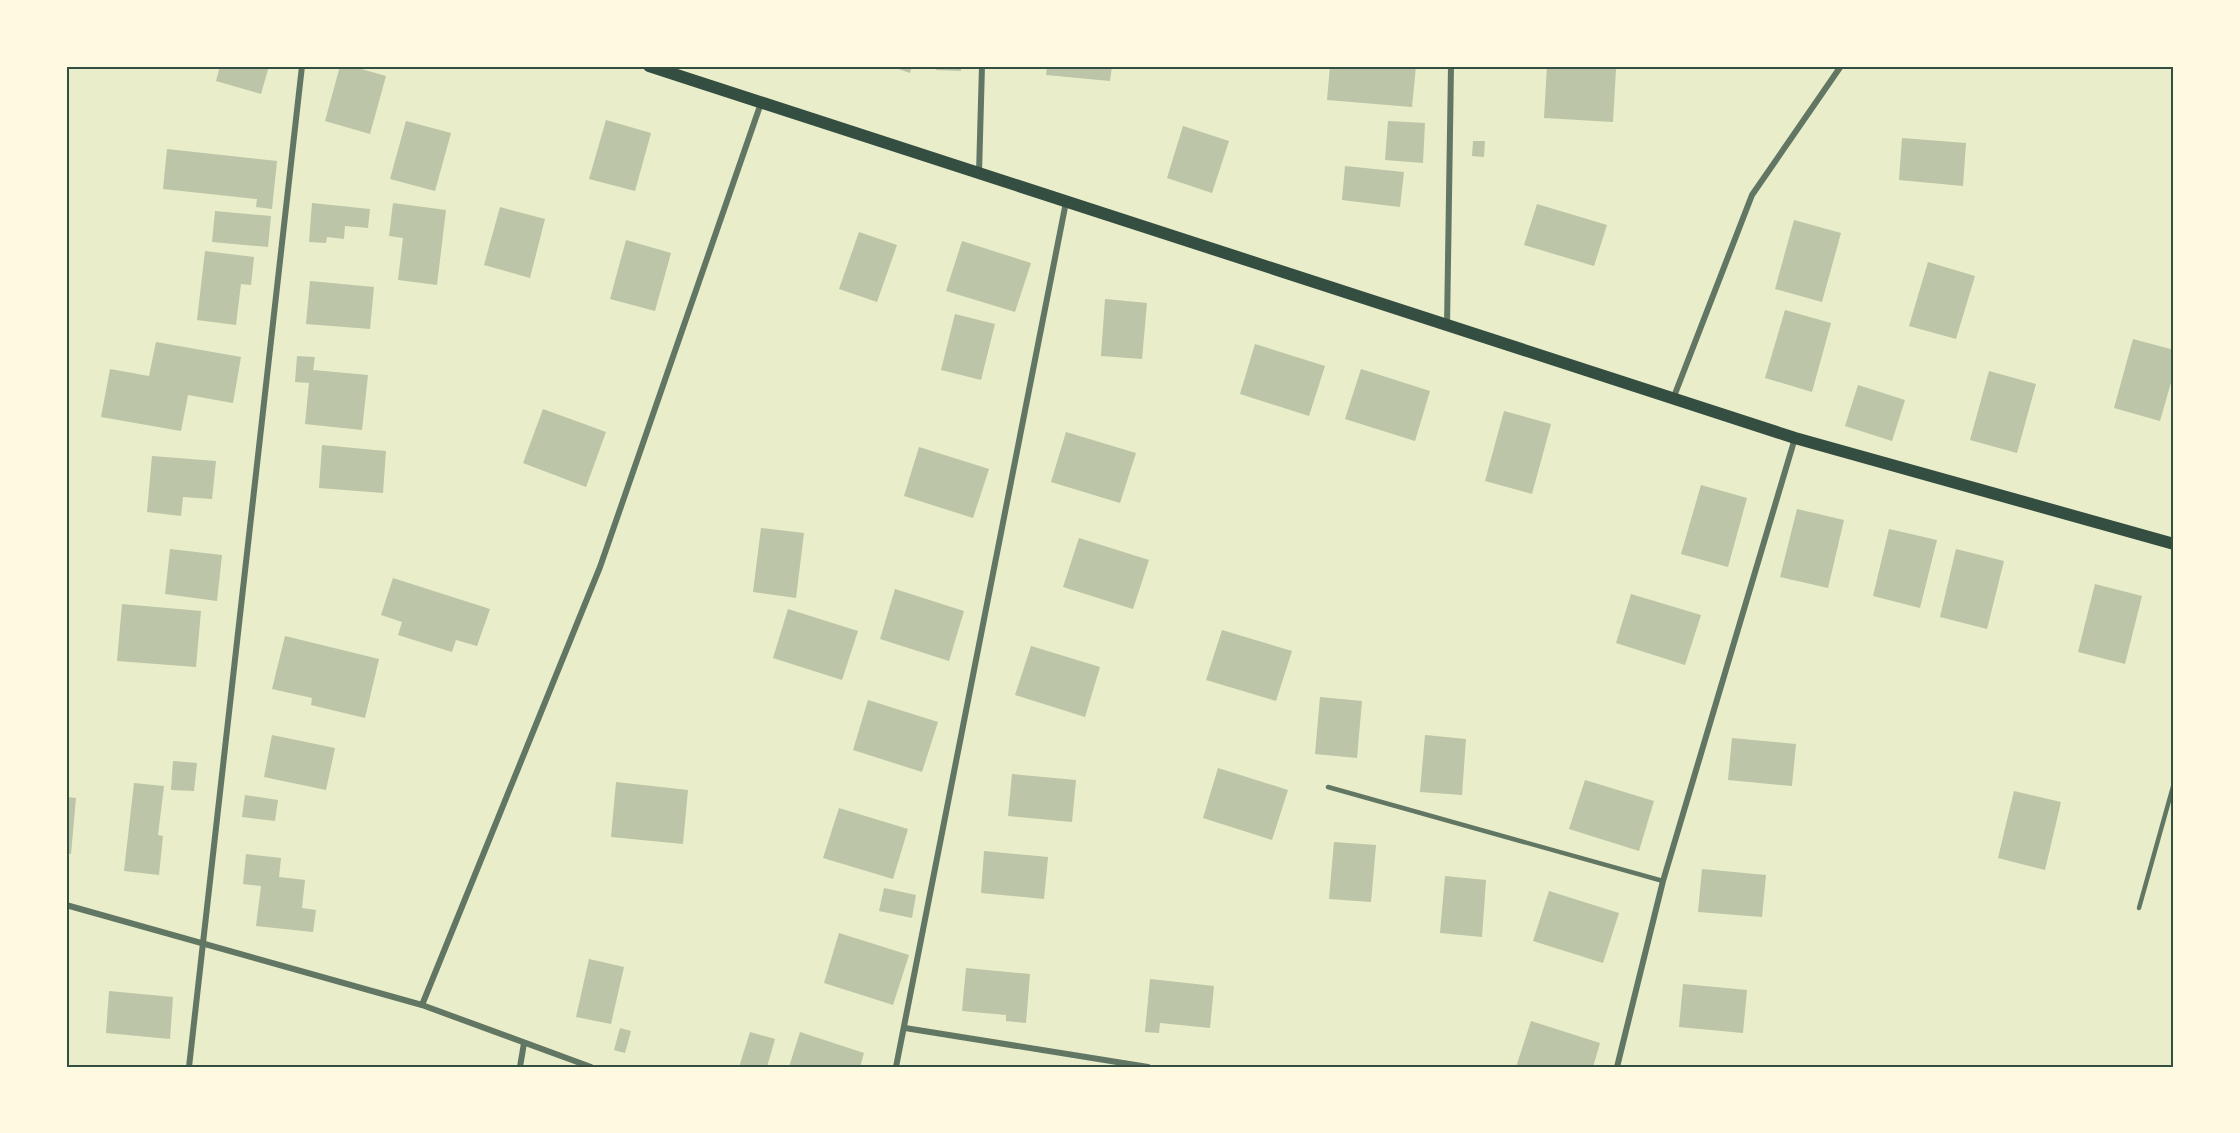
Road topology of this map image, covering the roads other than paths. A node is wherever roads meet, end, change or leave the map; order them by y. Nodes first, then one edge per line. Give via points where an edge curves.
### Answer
1 (302, 66) edge
2 (649, 66) edge
3 (981, 66) edge
4 (1451, 66) edge
5 (1840, 66) edge
6 (761, 103) junction
7 (979, 174) junction
8 (1066, 202) junction
9 (1447, 326) junction
10 (1673, 400) junction
11 (1795, 438) junction
12 (2174, 544) edge
13 (2174, 783) edge
14 (1328, 787) dead end
15 (1663, 881) junction
16 (66, 905) edge
17 (2139, 908) dead end
18 (203, 943) junction
19 (422, 1005) junction
20 (905, 1028) junction
21 (524, 1043) junction
22 (189, 1067) edge
23 (520, 1067) edge
24 (591, 1067) edge
25 (896, 1067) edge
26 (1148, 1067) edge
27 (1617, 1067) edge

1 - 18 street
2 - 6 main road
3 - 7 street
4 - 9 street
5 - 10 street via 1752,195
6 - 7 main road
6 - 19 street via 600,567
7 - 8 main road
8 - 9 main road
8 - 20 street
9 - 10 main road
10 - 11 main road
11 - 12 main road
11 - 15 street
13 - 17 lane
14 - 15 lane
15 - 27 street
16 - 18 street
18 - 19 street
18 - 22 street
19 - 21 street
20 - 25 street
20 - 26 street
21 - 23 street
21 - 24 street

